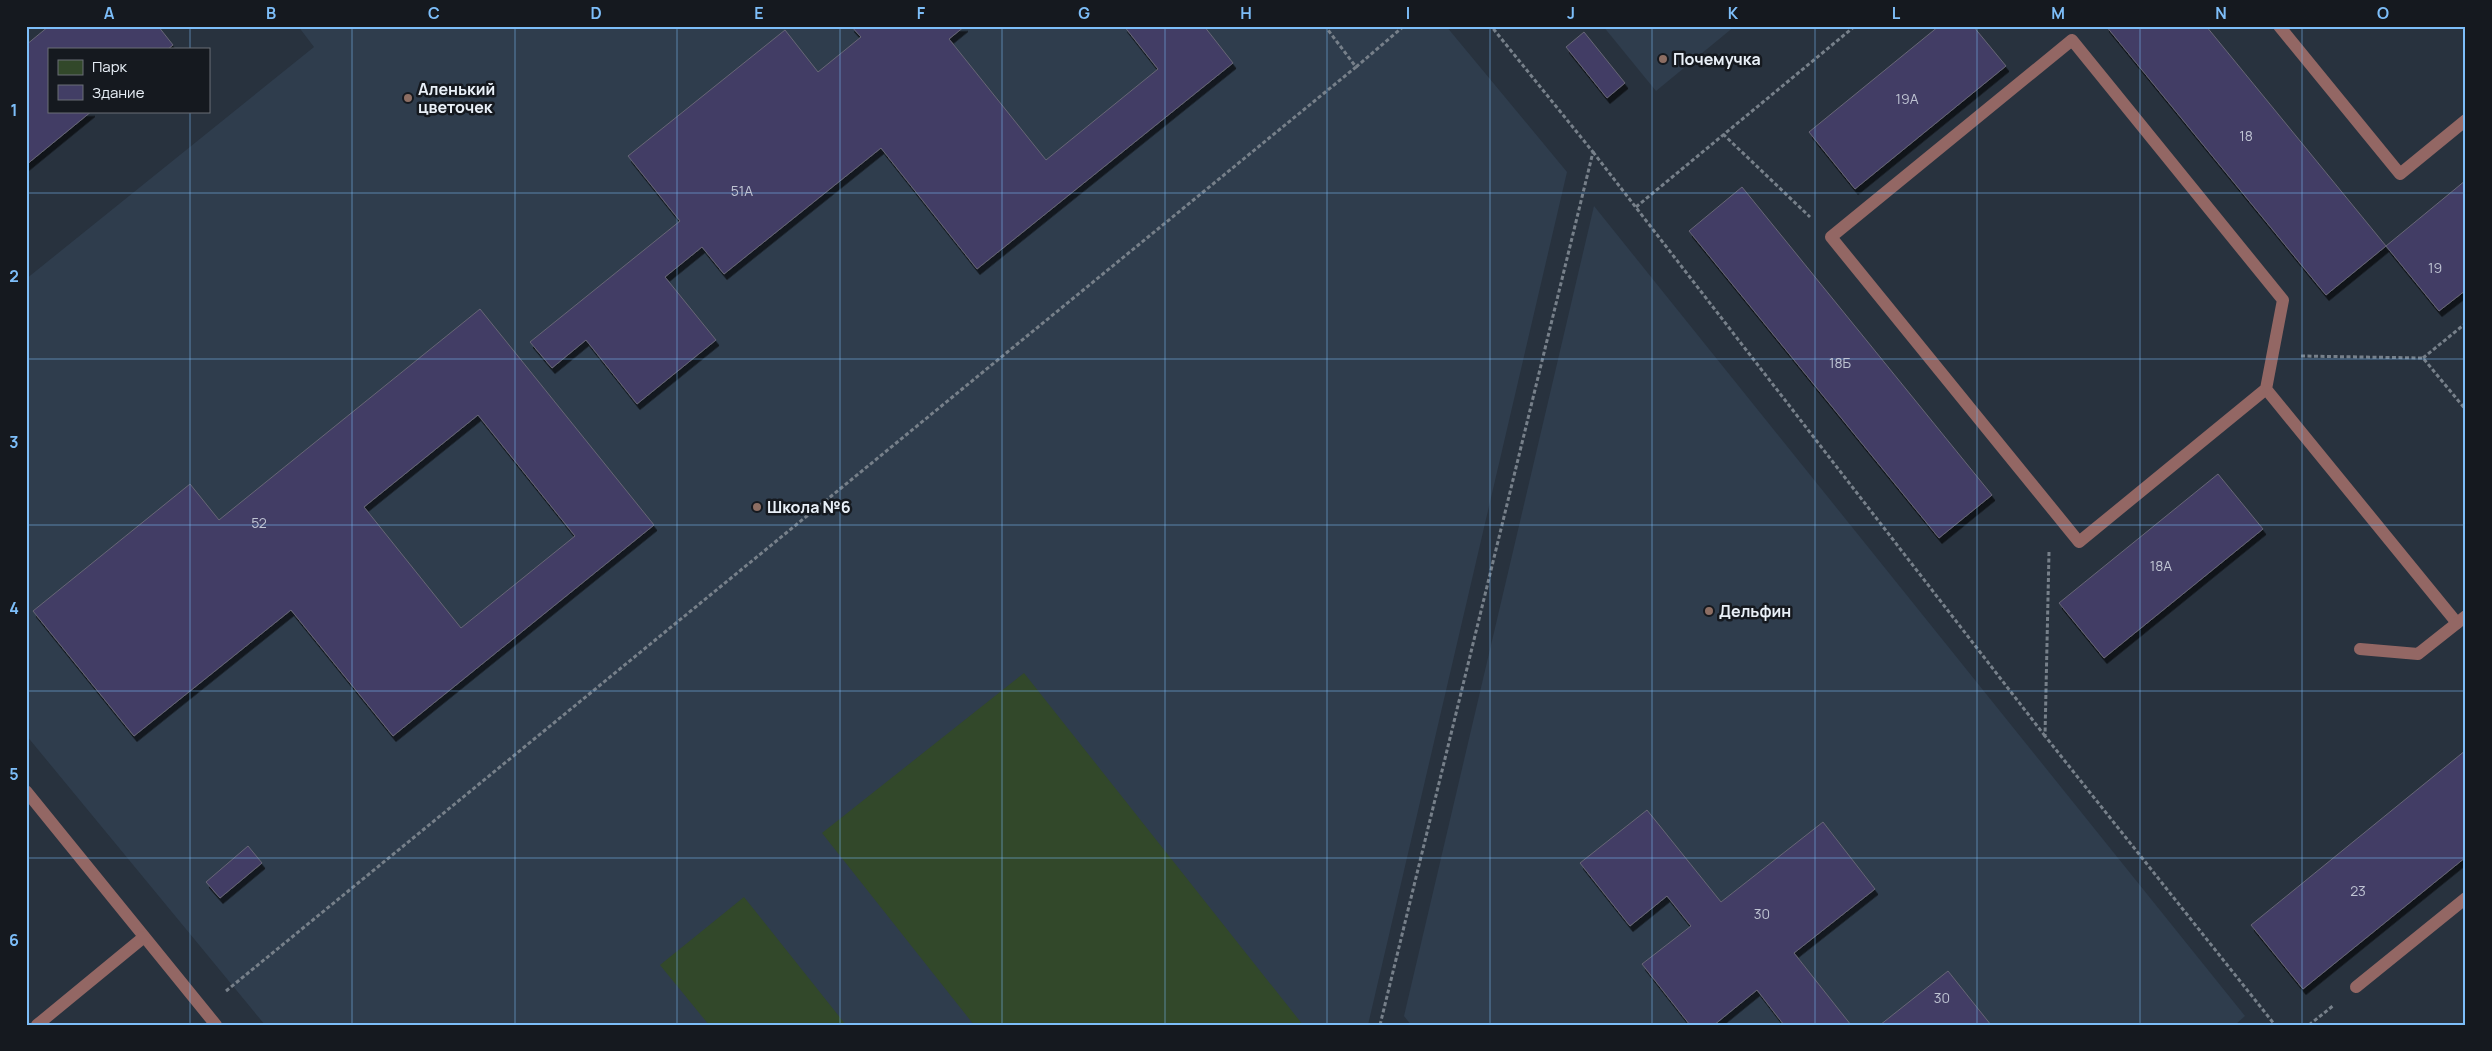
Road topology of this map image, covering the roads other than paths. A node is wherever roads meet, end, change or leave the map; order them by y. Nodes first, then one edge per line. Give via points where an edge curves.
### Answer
1 (2278, 26) edge
2 (2466, 120) edge
3 (2266, 389) junction
4 (2461, 620) edge
5 (2360, 649) dead end
6 (26, 791) edge
7 (2466, 898) edge
8 (144, 937) junction
9 (2356, 987) dead end
10 (37, 1025) edge
11 (216, 1025) edge

1 - 2 lane via 2400,174
3 - 3 lane via 2283,300 2072,40 1831,237 2079,542
3 - 4 lane
4 - 5 lane via 2418,654
6 - 8 lane
7 - 9 lane
8 - 10 lane
8 - 11 lane

